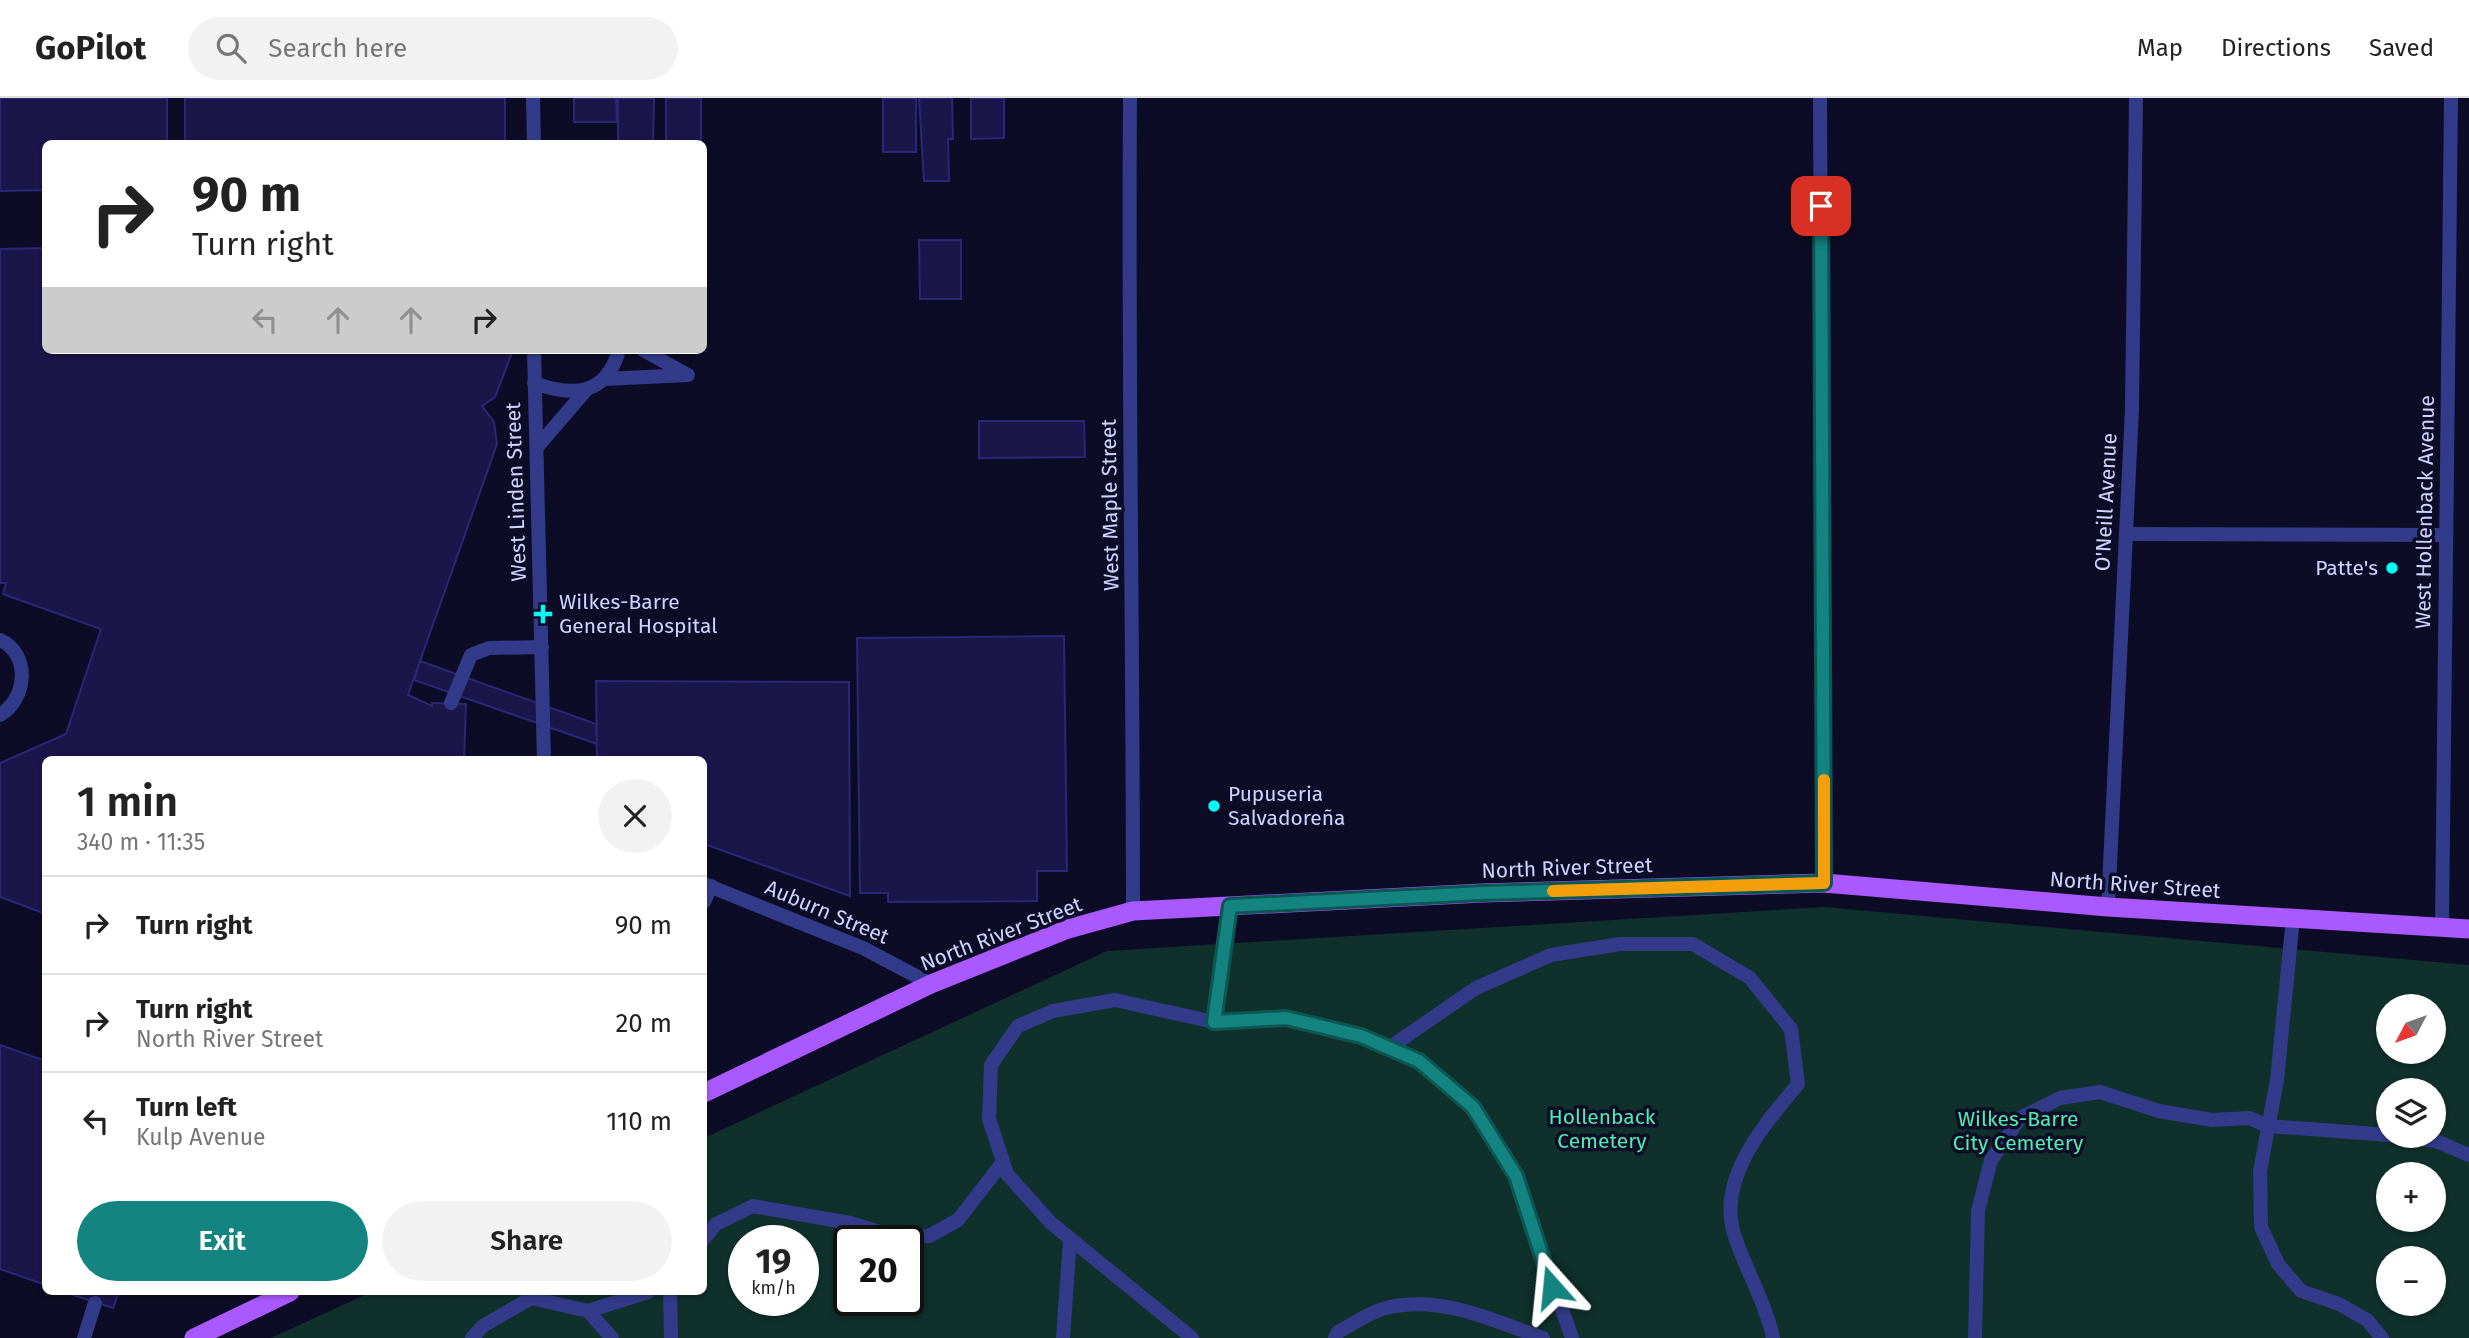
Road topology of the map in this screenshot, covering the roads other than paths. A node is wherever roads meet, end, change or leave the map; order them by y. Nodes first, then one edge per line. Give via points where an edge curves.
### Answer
1 (533, 98) edge
2 (1130, 98) edge
3 (1820, 98) edge
4 (2136, 98) edge
5 (2451, 98) edge
6 (534, 140) edge
7 (534, 354) edge
8 (618, 354) edge
9 (650, 354) edge
10 (604, 379) junction
11 (534, 383) junction
12 (588, 388) junction
13 (538, 446) junction
14 (2126, 534) junction
15 (2446, 535) junction
16 (0, 640) edge
17 (542, 647) junction
18 (451, 703) dead end
19 (0, 715) edge
20 (544, 756) edge
21 (1824, 883) junction
22 (707, 885) edge
23 (1230, 906) junction
24 (2108, 907) junction
25 (1133, 911) junction
26 (2293, 918) junction
27 (2442, 926) junction
28 (2469, 929) edge
29 (931, 984) junction
30 (1214, 1022) junction
31 (1389, 1048) junction
32 (707, 1092) edge
33 (2268, 1126) junction
34 (2376, 1134) edge
35 (2446, 1146) edge
36 (2469, 1155) edge
37 (1003, 1162) junction
38 (707, 1235) edge
39 (1070, 1239) junction
40 (284, 1295) edge
41 (639, 1295) edge
42 (670, 1295) edge
43 (95, 1303) dead end
44 (588, 1311) junction
45 (84, 1338) edge
46 (194, 1338) edge
47 (472, 1338) edge
48 (612, 1338) edge
49 (671, 1338) edge
50 (1063, 1338) edge
51 (1192, 1338) edge
52 (1335, 1338) edge
53 (1543, 1338) edge
54 (1572, 1338) edge
55 (1773, 1338) edge
56 (1975, 1338) edge
57 (2382, 1338) edge

1 - 6 street
2 - 25 street, West Maple Street
3 - 21 street
4 - 14 street, O'Neill Avenue
5 - 15 street, West Hollenback Avenue
7 - 11 street, West Linden Street
8 - 10 street
9 - 10 street via 688,375
10 - 12 street
11 - 12 street via 559,392
11 - 13 street, West Linden Street
12 - 13 street
13 - 17 street, West Linden Street
14 - 15 street
14 - 24 street, O'Neill Avenue
15 - 27 street, West Hollenback Avenue
16 - 19 street via 19,658 23,677 19,696
17 - 18 street via 489,648 471,655
17 - 20 street, West Linden Street
21 - 23 main road, North River Street
21 - 24 main road, North River Street
22 - 29 street, Auburn Street via 863,948
23 - 25 main road, North River Street
23 - 30 street
24 - 26 main road, North River Street
25 - 29 main road, North River Street via 1068,929
26 - 27 main road, North River Street
26 - 33 street
27 - 28 main road, North River Street
29 - 32 main road, North River Street
30 - 31 street via 1286,1018 1361,1036
30 - 37 street via 1115,1000 1053,1011 1018,1026 990,1065 989,1119
31 - 54 street via 1419,1061 1473,1107 1516,1176
31 - 55 street via 1476,988 1551,956 1620,943 1693,944 1750,978 1791,1029 1798,1084 1751,1140 1732,1192 1733,1233
33 - 34 street
33 - 56 street via 2249,1118 2212,1119 2159,1111 2099,1092 2060,1098 2020,1118 1992,1160 1978,1211
33 - 57 street via 2260,1171 2261,1227 2278,1264 2301,1291 2367,1320
35 - 36 street
37 - 38 street via 958,1220 929,1236 900,1238 850,1223 753,1206 716,1224
37 - 39 street via 1007,1174
39 - 50 street
39 - 51 street
40 - 46 main road
41 - 44 street
42 - 49 street
43 - 45 street
44 - 47 street via 531,1298 483,1326
44 - 48 street
52 - 53 street via 1338,1332 1386,1308 1428,1304 1458,1308

